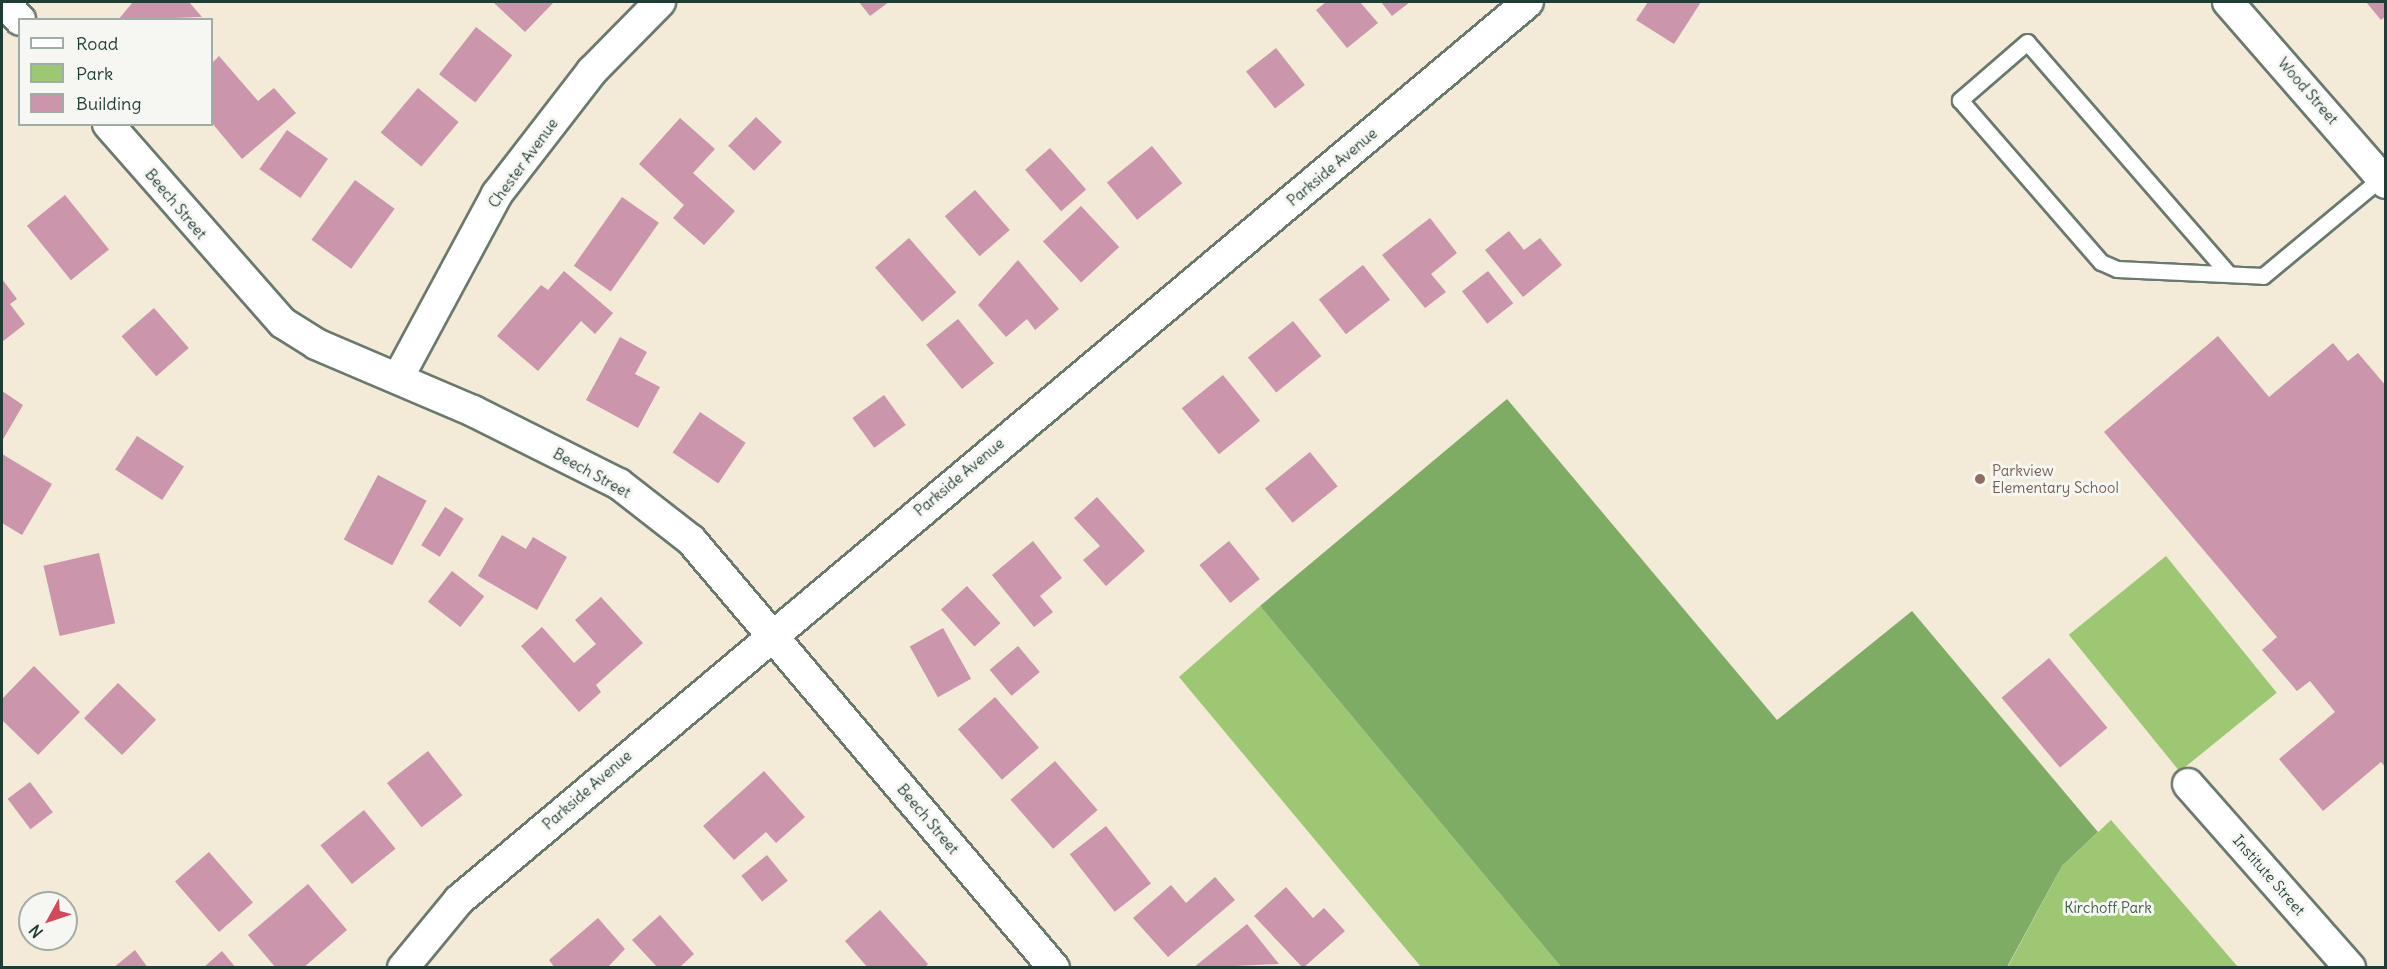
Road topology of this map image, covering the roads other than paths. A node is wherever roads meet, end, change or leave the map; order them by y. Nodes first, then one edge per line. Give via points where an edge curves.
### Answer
1 (4, 2) edge
2 (660, 2) edge
3 (1528, 2) edge
4 (2228, 2) edge
5 (18, 18) edge
6 (110, 126) edge
7 (2383, 181) edge
8 (2226, 271) junction
9 (398, 378) junction
10 (771, 633) junction
11 (2188, 784) dead end
12 (403, 968) edge
13 (1054, 968) edge
14 (2350, 968) edge

1 - 5 street
2 - 9 street, Chester Avenue via 592,71 497,194
3 - 10 street, Parkside Avenue
4 - 7 street, Wood Street
6 - 9 street, Beech Street via 283,323 316,344
7 - 8 lane via 2263,276
8 - 8 lane via 2027,42 1960,100 2101,262 2136,273
9 - 10 street, Beech Street via 618,484 691,540
10 - 12 street, Parkside Avenue via 459,900
10 - 13 street, Beech Street
11 - 14 street, Institute Street

